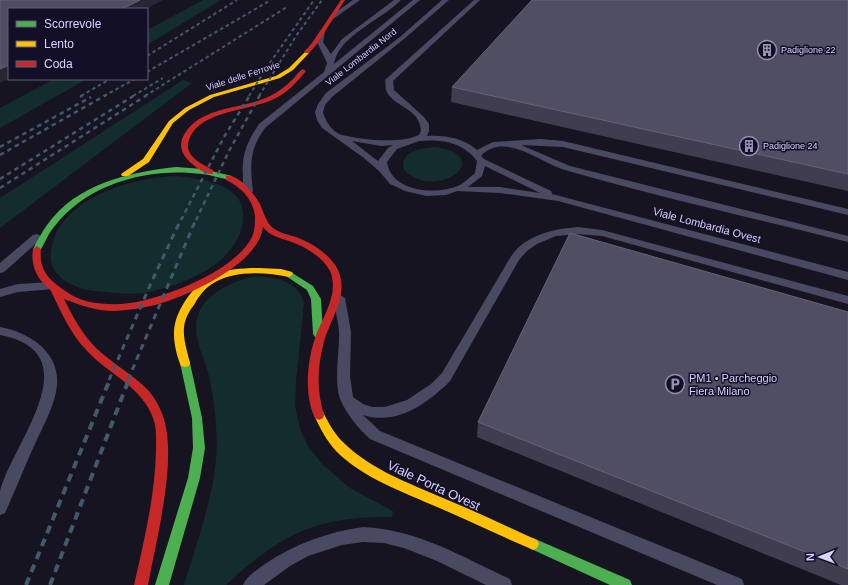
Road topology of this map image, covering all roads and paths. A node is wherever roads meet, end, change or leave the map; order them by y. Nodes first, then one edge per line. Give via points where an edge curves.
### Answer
1 (343, 0) edge
2 (357, 0) edge
3 (398, 0) edge
4 (416, 0) edge
5 (446, 0) edge
6 (477, 0) edge
7 (330, 18) junction
8 (322, 32) junction
9 (314, 44) junction
10 (331, 64) junction
11 (326, 73) junction
12 (339, 136) junction
13 (417, 139) junction
14 (407, 142) junction
15 (501, 143) junction
16 (479, 158) junction
17 (384, 171) junction
18 (210, 172) junction
19 (106, 185) junction
20 (456, 190) junction
21 (248, 191) junction
22 (559, 198) junction
23 (258, 208) junction
24 (848, 212) edge
25 (54, 219) junction
26 (848, 239) edge
27 (0, 269) edge
28 (848, 276) edge
29 (208, 282) junction
30 (52, 289) junction
31 (338, 291) junction
32 (0, 293) edge
33 (848, 300) edge
34 (0, 331) edge
35 (319, 341) junction
36 (346, 399) junction
37 (0, 508) edge
38 (141, 585) edge
39 (162, 585) edge
40 (251, 585) edge
41 (504, 585) edge
42 (625, 585) edge
43 (736, 585) edge

1 - 7 street, Viale delle Ferrovie
2 - 7 lane
3 - 10 lane via 344,40 335,52
4 - 11 lane
5 - 12 lane, Viale Lombardia Nord via 323,100 318,110 319,116 326,128
6 - 13 lane via 389,80 393,94 420,116 425,124 425,134
7 - 8 street, Viale delle Ferrovie
8 - 9 street, Viale delle Ferrovie
8 - 10 lane via 320,42
9 - 18 street, Viale delle Ferrovie via 306,66 295,81 281,92 259,104 212,116 194,126 189,132 183,145 187,155 194,163
9 - 19 street, Viale delle Ferrovie via 286,73 212,96 187,108 171,122 140,166
10 - 11 lane
11 - 21 lane via 271,117 254,137 246,158
12 - 14 lane, Viale Lombardia Nord via 382,143
12 - 17 lane, Viale Lombardia Nord via 372,159
13 - 14 lane
13 - 16 lane via 438,138 456,142 473,150
14 - 17 lane via 387,154 384,159
15 - 16 lane via 483,149
15 - 24 lane via 530,141 563,144
15 - 26 lane via 522,148 553,164 567,168
16 - 20 lane via 480,174 474,181
16 - 22 lane, Viale Lombardia Ovest
17 - 20 lane via 394,183 411,191 433,194
18 - 19 street via 162,170 134,174
18 - 21 street via 230,178
19 - 25 street via 77,200
20 - 22 lane, Viale Lombardia Ovest via 500,190
21 - 23 street
22 - 28 lane, Viale Lombardia Ovest
23 - 29 street via 258,230 246,250 228,268
23 - 31 street via 269,230 307,245 330,262 338,282
25 - 27 lane via 30,244
25 - 30 street via 40,239 35,257 38,273
29 - 30 street via 159,301 124,306 92,305 70,300
29 - 35 street, Viale Porta Ovest via 251,270 280,271 294,275 310,288 316,299
29 - 39 street via 188,305 180,324 180,342 197,418 199,448 194,478
30 - 32 lane via 18,288
30 - 38 street via 84,340 149,399 158,414 163,436 161,462
31 - 35 street, Viale Porta Ovest
31 - 36 lane via 345,331 343,383
33 - 36 lane via 602,233 563,231 540,238 521,250 446,377 430,393 404,408 380,413 362,410
34 - 37 lane via 32,342 47,359 50,378 50,389 43,410
35 - 42 street, Viale Porta Ovest via 315,388 317,412 326,429 342,448 384,477
36 - 43 lane via 361,424 375,435
40 - 41 lane via 270,568 288,557 324,542 362,535 403,539

